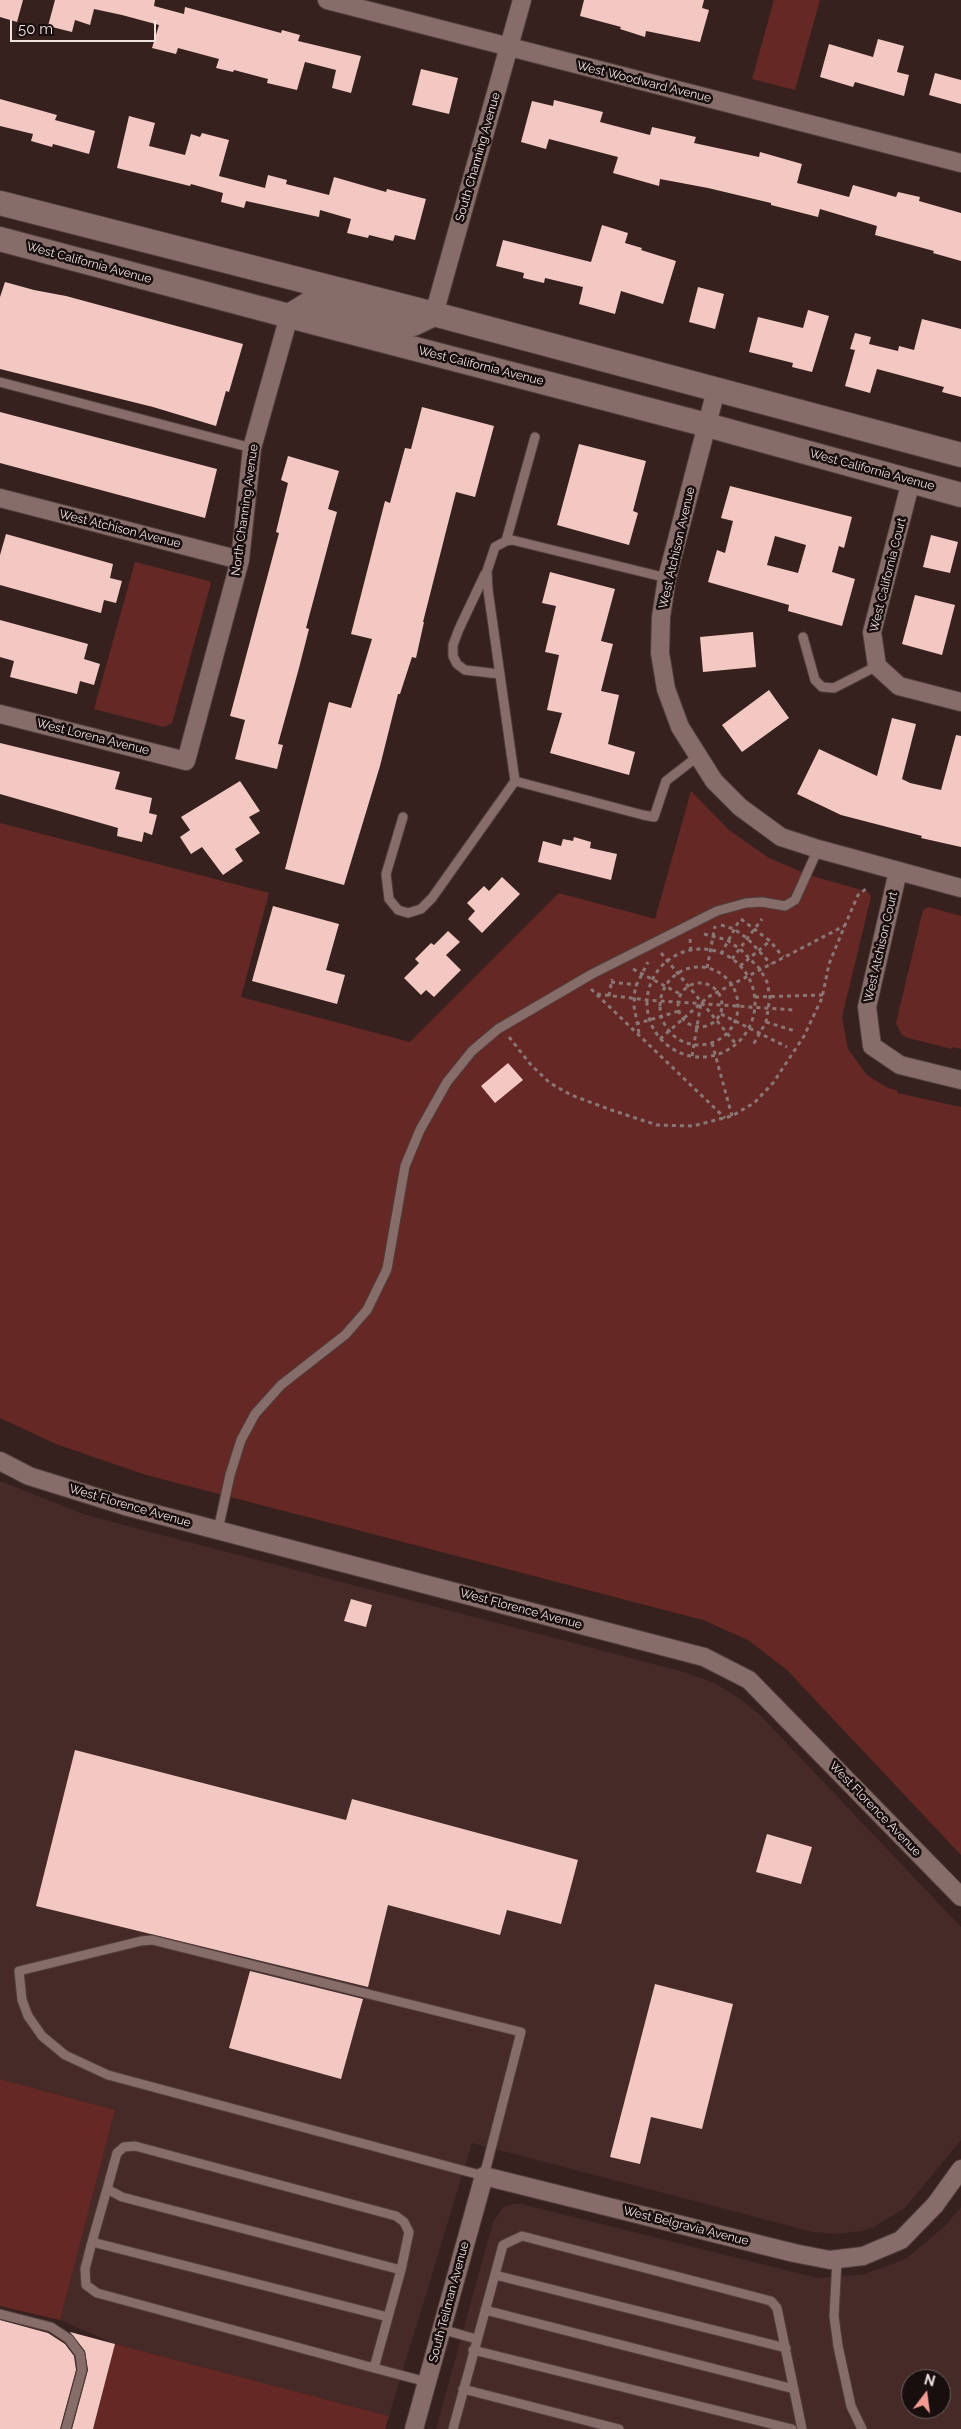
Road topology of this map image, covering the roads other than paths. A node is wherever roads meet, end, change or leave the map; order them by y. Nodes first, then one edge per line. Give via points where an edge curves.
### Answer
1 (327, 0) edge
2 (522, 0) edge
3 (509, 47) junction
4 (961, 163) edge
5 (0, 203) edge
6 (0, 239) edge
7 (434, 314) junction
8 (289, 316) junction
9 (0, 382) edge
10 (716, 390) junction
11 (707, 424) junction
12 (535, 437) dead end
13 (252, 448) junction
14 (961, 455) edge
15 (911, 481) junction
16 (961, 495) edge
17 (0, 498) edge
18 (506, 541) junction
19 (240, 560) junction
20 (487, 571) junction
21 (667, 578) junction
22 (803, 637) dead end
23 (877, 666) junction
24 (500, 674) junction
25 (961, 702) edge
26 (0, 714) edge
27 (697, 757) junction
28 (186, 761) joint
29 (515, 780) junction
30 (402, 816) dead end
31 (818, 849) junction
32 (898, 871) junction
33 (961, 888) edge
34 (961, 1080) edge
35 (0, 1461) edge
36 (218, 1530) junction
37 (961, 1897) edge
38 (961, 2169) edge
39 (484, 2176) junction
40 (107, 2190) junction
41 (92, 2242) junction
42 (837, 2260) junction
43 (401, 2270) junction
44 (494, 2274) junction
45 (485, 2310) junction
46 (0, 2314) edge
47 (388, 2317) junction
48 (442, 2330) junction
49 (476, 2339) junction
50 (786, 2348) junction
51 (474, 2350) junction
52 (374, 2368) junction
53 (427, 2382) junction
54 (464, 2389) junction
55 (794, 2389) junction
56 (66, 2429) edge
57 (414, 2429) edge
58 (453, 2429) edge
59 (619, 2429) edge
60 (792, 2429) edge
61 (802, 2429) edge
62 (862, 2429) edge

1 - 3 street, West Woodward Avenue
2 - 3 street, South Channing Avenue
3 - 4 street, West Woodward Avenue
3 - 7 street, South Channing Avenue
5 - 7 main road
6 - 8 main road, West California Avenue
7 - 8 main road via 413,324 399,324 312,302
7 - 10 main road
8 - 11 main road, West California Avenue
8 - 13 street, North Channing Avenue
9 - 13 lane
10 - 11 street, West Atchison Avenue
10 - 14 main road
11 - 15 main road, West California Avenue
11 - 21 street, West Atchison Avenue
12 - 18 lane
13 - 19 street, North Channing Avenue
15 - 16 main road, West California Avenue
15 - 23 street, West California Court via 872,632
17 - 19 street, West Atchison Avenue
18 - 20 lane via 495,547
18 - 21 lane
19 - 28 street, North Channing Avenue
20 - 24 lane
20 - 24 lane via 459,629 453,656 456,664 465,670
21 - 27 street, West Atchison Avenue via 660,626 660,653 666,689 680,727
22 - 23 lane via 815,680 822,687 834,688
23 - 25 street via 899,686
24 - 29 lane
26 - 28 street, West Lorena Avenue
27 - 29 lane via 666,781 654,816 643,816
27 - 31 street, West Atchison Avenue via 740,808 781,837
29 - 30 lane via 432,898 421,909 408,913 398,910 389,899 386,874
31 - 32 street, West Atchison Avenue
31 - 36 lane via 795,900 785,906 762,902 717,911 582,980 501,1027 472,1051 447,1082 420,1130 405,1166 387,1268 367,1310 345,1336 281,1385 255,1414 241,1440
32 - 33 street, West Atchison Avenue
32 - 34 street, West Atchison Court via 866,1007 872,1046 900,1064
35 - 36 street, West Florence Avenue via 29,1476
36 - 37 street, West Florence Avenue via 704,1657 749,1680
38 - 42 street, West Belgravia Avenue via 935,2205 901,2240 863,2256
39 - 39 lane via 521,2032 152,1940 19,1971 22,2000 28,2016 42,2036 65,2055 94,2071
39 - 42 street, West Belgravia Avenue via 794,2253
39 - 48 street, South Teilman Avenue
40 - 41 lane
40 - 43 lane via 122,2197
40 - 43 lane via 117,2153 124,2147 135,2146 396,2216 409,2232
41 - 47 lane
41 - 52 lane via 85,2269 86,2285 97,2293
42 - 62 lane via 834,2316 838,2346 851,2406
43 - 47 lane
44 - 45 lane
44 - 50 lane
44 - 50 lane via 503,2245 522,2236 771,2301 777,2308
45 - 49 lane
45 - 55 lane
46 - 56 lane via 50,2327 69,2339 80,2354 82,2370
47 - 52 lane
48 - 49 lane
48 - 53 street, South Teilman Avenue
49 - 51 lane
50 - 55 lane
51 - 54 lane
51 - 60 lane
52 - 53 lane
53 - 57 street, South Teilman Avenue
54 - 58 lane
54 - 59 lane
55 - 61 lane

